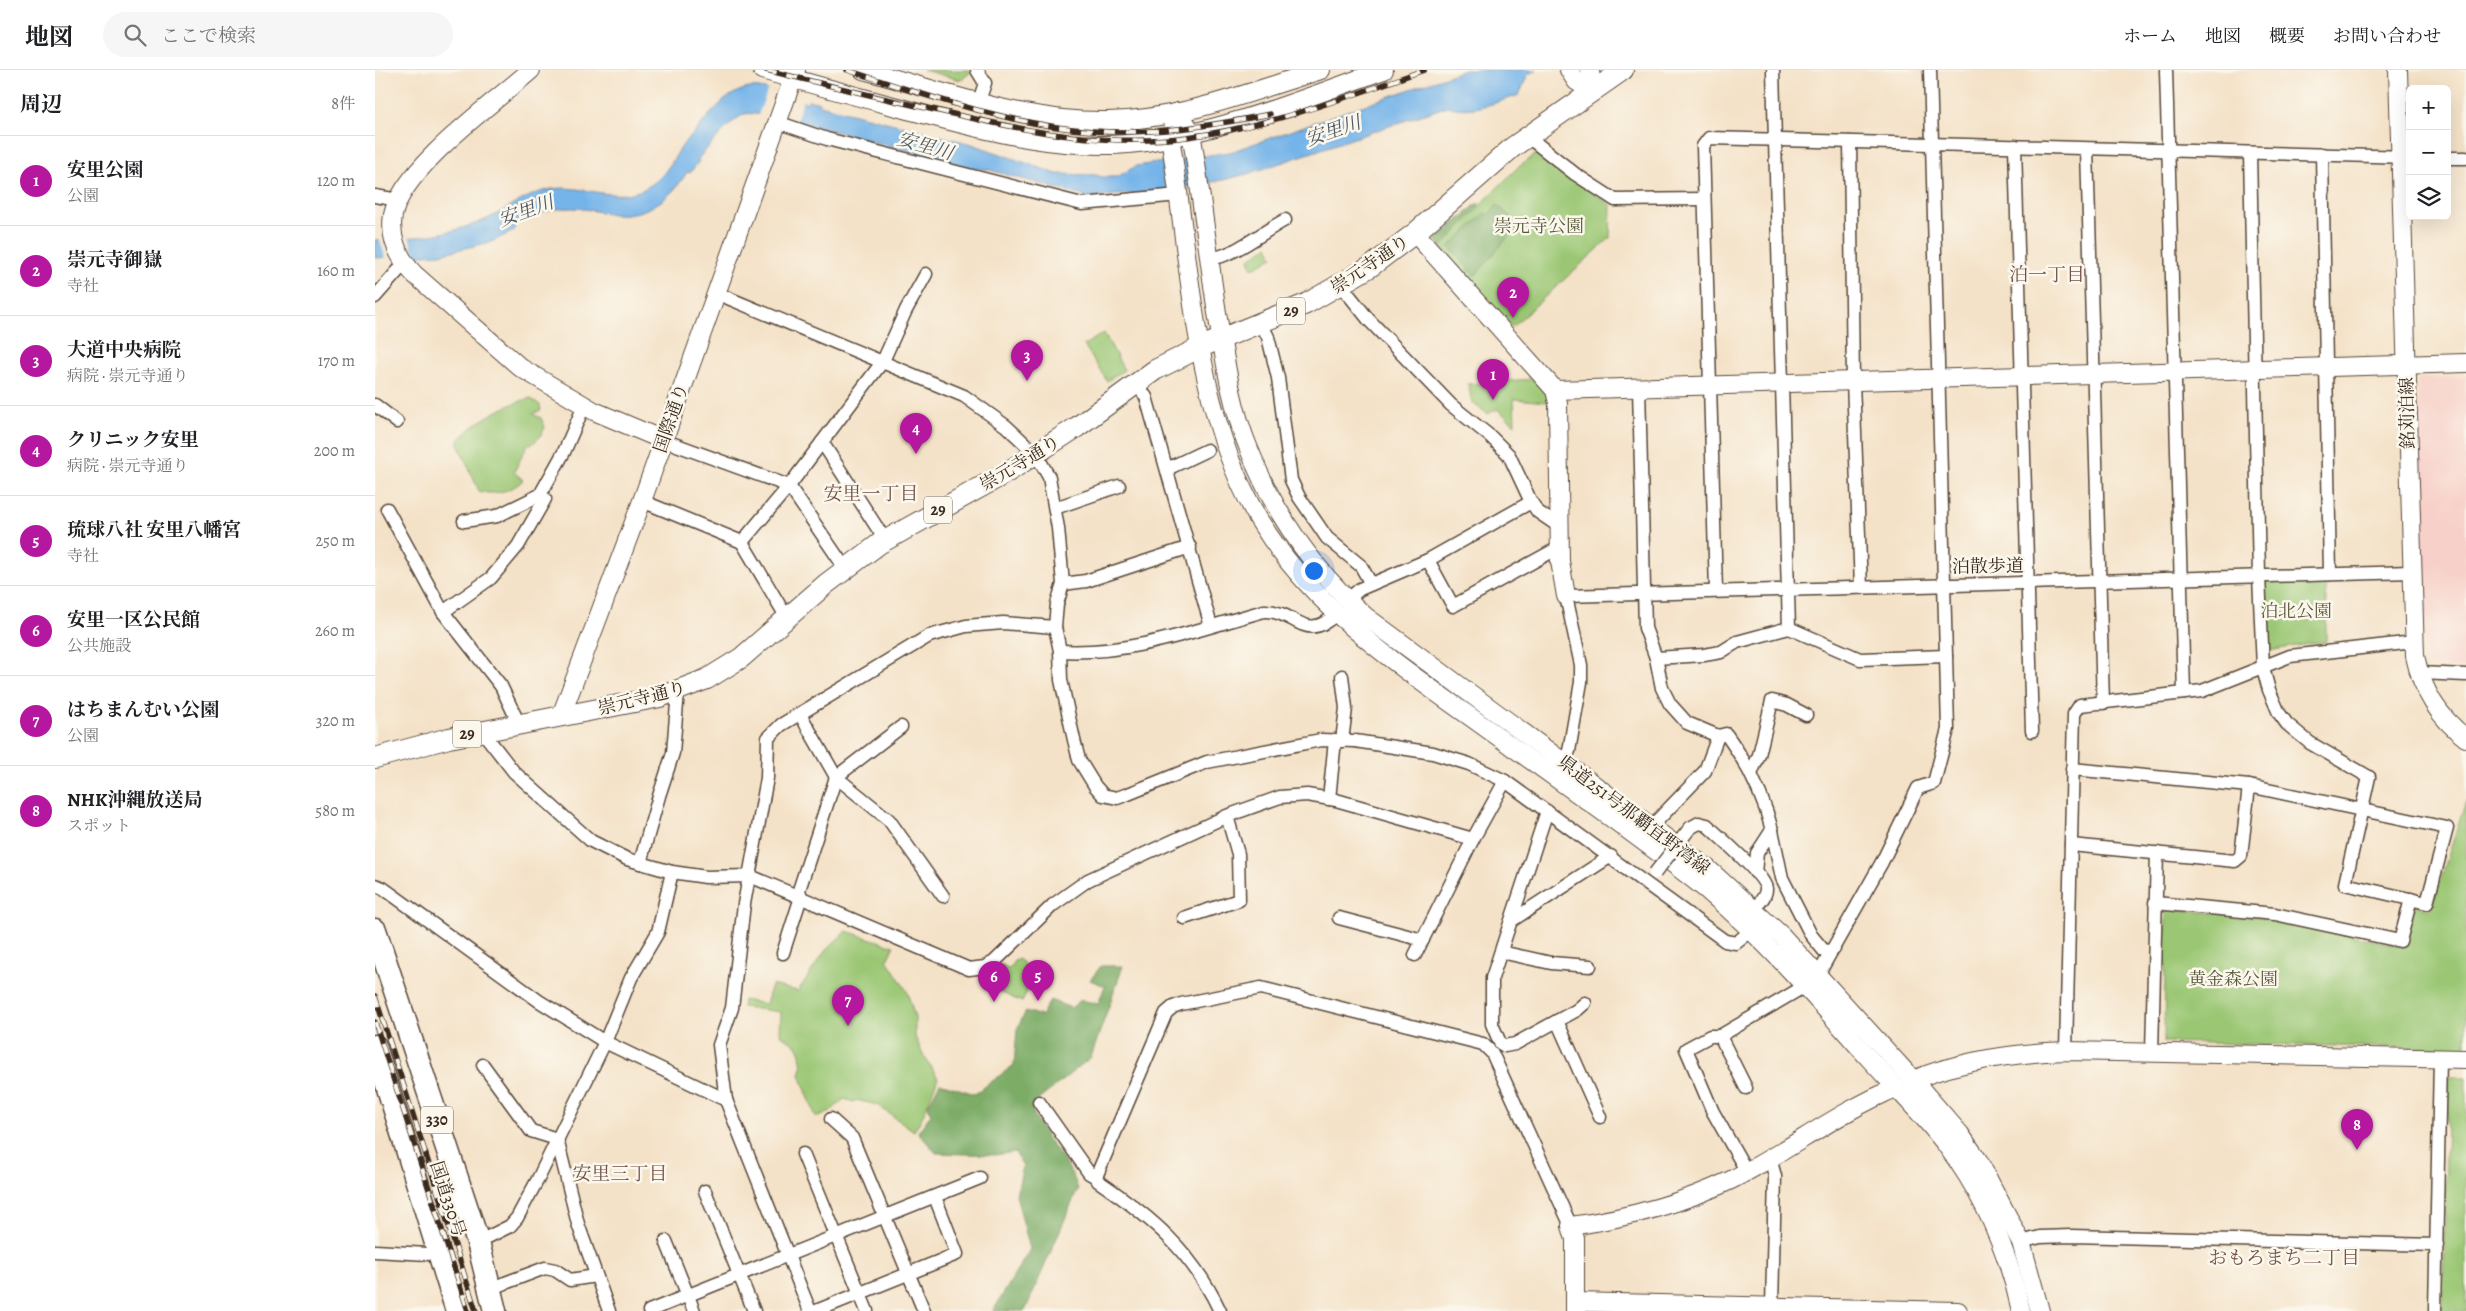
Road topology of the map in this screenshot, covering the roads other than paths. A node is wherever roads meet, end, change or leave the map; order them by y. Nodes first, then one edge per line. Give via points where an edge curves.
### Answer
1 (531, 70) edge
2 (762, 70) edge
3 (863, 70) edge
4 (977, 70) edge
5 (1321, 70) edge
6 (1384, 70) edge
7 (1569, 70) edge
8 (1590, 70) edge
9 (1623, 70) edge
10 (1773, 70) edge
11 (1930, 70) edge
12 (2165, 70) edge
13 (2398, 70) edge
14 (794, 74) edge
15 (1591, 91) junction
16 (979, 101) junction
17 (1179, 112) junction
18 (778, 121) junction
19 (1191, 132) junction
20 (1527, 136) junction
21 (1170, 137) junction
22 (1775, 140) junction
23 (1850, 142) junction
24 (1932, 144) junction
25 (2015, 146) junction
26 (2087, 149) junction
27 (2169, 150) junction
28 (2250, 153) junction
29 (2322, 154) junction
30 (2405, 157) edge
31 (2451, 158) edge
32 (2466, 158) edge
33 (1179, 194) junction
34 (375, 196) edge
35 (1704, 199) junction
36 (399, 200) junction
37 (1285, 220) dead end
38 (1415, 233) junction
39 (1209, 259) junction
40 (406, 265) junction
41 (926, 274) dead end
42 (1341, 286) junction
43 (716, 293) junction
44 (375, 297) edge
45 (1261, 323) junction
46 (1221, 339) junction
47 (1201, 347) junction
48 (883, 361) junction
49 (2466, 363) edge
50 (2406, 365) junction
51 (2326, 368) junction
52 (2255, 370) junction
53 (2174, 371) junction
54 (2093, 374) junction
55 (2022, 376) junction
56 (1938, 379) junction
57 (1781, 382) junction
58 (1853, 382) junction
59 (1136, 383) junction
60 (1710, 385) junction
61 (1639, 387) junction
62 (1555, 390) junction
63 (375, 405) edge
64 (583, 406) junction
65 (397, 422) dead end
66 (663, 440) junction
67 (822, 442) junction
68 (1207, 450) dead end
69 (1036, 454) junction
70 (1167, 469) junction
71 (789, 486) junction
72 (1119, 486) dead end
73 (540, 495) junction
74 (641, 501) junction
75 (1531, 502) junction
76 (1055, 508) junction
77 (387, 509) dead end
78 (464, 521) dead end
79 (1560, 527) junction
80 (885, 540) junction
81 (742, 542) junction
82 (1190, 547) junction
83 (1560, 547) junction
84 (1428, 560) junction
85 (845, 568) junction
86 (2411, 572) junction
87 (2330, 574) junction
88 (2259, 576) junction
89 (2179, 578) junction
90 (2099, 580) junction
91 (2027, 583) junction
92 (1063, 584) junction
93 (1371, 584) junction
94 (1944, 585) junction
95 (1861, 587) junction
96 (1716, 591) junction
97 (1789, 591) junction
98 (1644, 594) junction
99 (1567, 596) junction
100 (1342, 607) junction
101 (443, 612) junction
102 (787, 618) junction
103 (1211, 626) junction
104 (1055, 627) junction
105 (1789, 628) junction
106 (2414, 642) junction
107 (1060, 651) junction
108 (1946, 656) junction
109 (1656, 658) junction
110 (2263, 668) junction
111 (2419, 673) junction
112 (2466, 675) edge
113 (1342, 676) dead end
114 (678, 691) junction
115 (2184, 693) junction
116 (2103, 703) junction
117 (801, 714) junction
118 (1806, 715) dead end
119 (561, 716) junction
120 (519, 724) junction
121 (901, 727) dead end
122 (481, 731) junction
123 (2032, 731) dead end
124 (1718, 736) junction
125 (2466, 738) edge
126 (1338, 741) junction
127 (375, 758) edge
128 (1563, 763) junction
129 (2072, 769) junction
130 (1751, 774) junction
131 (836, 778) junction
132 (1505, 781) junction
133 (2249, 786) junction
134 (1329, 799) junction
135 (2362, 809) junction
136 (1547, 811) junction
137 (1227, 816) junction
138 (1652, 826) junction
139 (1772, 830) junction
140 (1473, 839) junction
141 (2071, 845) junction
142 (2157, 853) junction
143 (1611, 856) junction
144 (640, 863) junction
145 (672, 872) junction
146 (1755, 872) junction
147 (750, 876) junction
148 (1651, 878) junction
149 (375, 885) edge
150 (943, 896) dead end
151 (801, 897) junction
152 (2411, 899) junction
153 (2155, 903) junction
154 (1754, 909) junction
155 (1184, 918) dead end
156 (1339, 918) dead end
157 (1511, 921) junction
158 (375, 930) edge
159 (1752, 930) junction
160 (1423, 940) junction
161 (1833, 949) junction
162 (1501, 952) junction
163 (783, 953) dead end
164 (1415, 955) dead end
165 (1590, 966) dead end
166 (375, 974) edge
167 (1812, 981) junction
168 (1585, 1003) dead end
169 (1557, 1021) junction
170 (1720, 1036) junction
171 (605, 1042) junction
172 (375, 1046) edge
173 (2066, 1050) junction
174 (2153, 1052) junction
175 (2440, 1058) junction
176 (2466, 1059) edge
177 (483, 1065) dead end
178 (1913, 1080) junction
179 (1746, 1088) dead end
180 (1896, 1088) junction
181 (382, 1092) edge
182 (725, 1100) junction
183 (1039, 1102) dead end
184 (1599, 1117) dead end
185 (831, 1119) dead end
186 (557, 1139) junction
187 (803, 1154) dead end
188 (1770, 1158) junction
189 (1747, 1172) junction
190 (1096, 1177) junction
191 (980, 1178) dead end
192 (705, 1191) dead end
193 (935, 1197) junction
194 (885, 1217) junction
195 (1571, 1226) junction
196 (837, 1236) junction
197 (666, 1241) dead end
198 (478, 1242) junction
199 (2021, 1242) junction
200 (2437, 1245) junction
201 (375, 1251) edge
202 (427, 1254) junction
203 (788, 1255) junction
204 (909, 1274) junction
205 (739, 1275) junction
206 (596, 1276) junction
207 (489, 1289) junction
208 (860, 1293) junction
209 (687, 1296) junction
210 (1575, 1306) edge
211 (1771, 1307) junction
212 (446, 1311) edge
213 (457, 1311) edge
214 (483, 1311) edge
215 (495, 1311) edge
216 (609, 1311) edge
217 (649, 1311) edge
218 (694, 1311) edge
219 (754, 1311) edge
220 (810, 1311) edge
221 (816, 1311) edge
222 (867, 1311) edge
223 (925, 1311) edge
224 (1220, 1311) edge
225 (1958, 1311) edge
226 (2016, 1311) edge
227 (2021, 1311) edge
228 (2040, 1311) edge
229 (2435, 1311) edge

1 - 36 street via 440,148
2 - 14 street
3 - 16 street
4 - 16 street via 985,83
5 - 17 street
6 - 19 street
7 - 15 street via 1576,81
8 - 15 street
9 - 15 main road, 崇元寺通り / 29
10 - 22 street
11 - 24 street
12 - 27 street
13 - 30 street, 銘苅泊線
14 - 18 street, 国際通り
14 - 21 street via 1005,134 1100,144 1128,144
15 - 20 main road, 崇元寺通り / 29
16 - 17 street via 1043,116 1088,121
17 - 19 street
17 - 21 street
18 - 33 street via 827,139 1082,204
18 - 43 street, 国際通り
19 - 21 street
19 - 39 street, 県道251号那覇宜野湾線
20 - 35 street via 1615,200
20 - 38 main road, 崇元寺通り / 29
21 - 33 street, 県道251号那覇宜野湾線
22 - 23 street
22 - 35 street via 1709,138 1703,146
22 - 57 street
23 - 24 street
23 - 58 street
24 - 25 street
24 - 56 street
25 - 26 street
25 - 55 street
26 - 27 street
26 - 54 street
27 - 28 street
27 - 53 street
28 - 29 street
28 - 52 street
29 - 30 street
29 - 51 street
30 - 50 street, 銘苅泊線
31 - 32 street
33 - 47 street, 県道251号那覇宜野湾線
34 - 36 street
35 - 60 street
36 - 40 street via 393,216 393,233
37 - 39 street via 1228,255
38 - 42 main road, 崇元寺通り / 29
38 - 62 street
39 - 46 street, 県道251号那覇宜野湾線
40 - 44 street
40 - 64 street via 521,368
41 - 48 street
42 - 45 main road, 崇元寺通り / 29
42 - 75 street via 1369,320 1451,404 1509,455
43 - 48 street
43 - 66 street, 国際通り
45 - 46 main road, 崇元寺通り / 29
45 - 93 street via 1268,337 1278,378 1291,480 1327,538 1361,566
46 - 47 main road, 崇元寺通り / 29
46 - 100 street, 県道251号那覇宜野湾線 via 1238,418 1258,472 1276,506
47 - 59 main road, 崇元寺通り / 29
47 - 100 street, 県道251号那覇宜野湾線 via 1211,398 1226,448 1248,499 1286,559
48 - 67 street
48 - 69 street via 964,396 1006,426
49 - 50 street
50 - 51 street
50 - 86 street, 銘苅泊線
51 - 52 street
51 - 87 street
52 - 53 street
52 - 88 street
53 - 54 street
53 - 89 street
54 - 55 street
54 - 90 street
55 - 56 street
55 - 91 street
56 - 58 street
56 - 94 street
57 - 58 street
57 - 60 street
57 - 97 street
58 - 95 street
59 - 69 main road, 崇元寺通り / 29
59 - 70 street via 1146,397
60 - 61 street
60 - 96 street
61 - 62 street
61 - 98 street
62 - 79 street via 1558,403
63 - 65 street
64 - 66 street
64 - 73 street via 564,452
66 - 71 street
66 - 74 street, 国際通り
67 - 71 street
67 - 80 street
68 - 70 street
69 - 76 street via 1049,477
69 - 80 main road, 崇元寺通り / 29 via 999,478
70 - 82 street
71 - 81 street
71 - 85 street
72 - 76 street
73 - 78 street via 497,516
73 - 101 street via 545,499 518,546 491,578
74 - 81 street
74 - 119 street, 国際通り
75 - 79 street via 1538,512
75 - 84 street
76 - 92 street
77 - 101 street
79 - 83 street
80 - 85 main road, 崇元寺通り / 29
81 - 102 street
82 - 92 street via 1086,581
82 - 103 street
83 - 84 street via 1453,606
83 - 99 street
84 - 93 street
85 - 102 main road, 崇元寺通り / 29
86 - 87 street, 泊散歩道
86 - 106 street, 銘苅泊線
87 - 88 street, 泊散歩道
88 - 89 street, 泊散歩道
88 - 110 street
89 - 90 street, 泊散歩道
89 - 115 street
90 - 91 street, 泊散歩道
90 - 116 street
91 - 94 street, 泊散歩道
91 - 123 street
92 - 104 street
93 - 100 street
94 - 95 street, 泊散歩道
94 - 108 street
95 - 97 street, 泊散歩道
96 - 97 street, 泊散歩道
96 - 98 street, 泊散歩道
97 - 105 street
98 - 99 street, 泊散歩道
98 - 109 street via 1645,628
99 - 128 street via 1581,665 1581,682 1569,752
100 - 103 street via 1327,622 1315,627 1297,624 1274,610
100 - 128 street, 県道251号那覇宜野湾線 via 1393,638
100 - 159 street, 県道251号那覇宜野湾線 via 1382,652 1660,854
101 - 120 street via 501,686
102 - 114 main road, 崇元寺通り / 29 via 741,658 707,679
103 - 107 street via 1171,640 1090,653
104 - 107 street
104 - 117 street via 1003,623 966,626 929,636
105 - 108 street via 1860,659
105 - 109 street via 1737,642 1721,652
106 - 110 street via 2290,656
106 - 111 street, 銘苅泊線
107 - 126 street via 1061,680 1079,760 1095,786 1110,798 1128,794 1207,762 1321,740
108 - 161 street via 1948,729 1934,783 1918,788 1883,862
109 - 124 street via 1669,704 1687,723
110 - 115 street via 2202,691
110 - 135 street via 2269,690 2287,724 2310,743 2369,777
111 - 112 street
111 - 125 street, 銘苅泊線 via 2438,711
113 - 126 street via 1346,708
114 - 119 main road, 崇元寺通り / 29
114 - 144 street via 673,753
115 - 116 street
116 - 129 street via 2081,706 2074,714
117 - 131 street
117 - 147 street via 769,738 767,781
118 - 130 street via 1772,701
119 - 120 main road, 崇元寺通り / 29
120 - 122 main road, 崇元寺通り / 29
121 - 131 street
122 - 127 main road, 崇元寺通り / 29
122 - 144 street via 514,772 591,841
124 - 130 street via 1726,734
124 - 138 street via 1705,771
126 - 132 street via 1433,753 1469,764
126 - 134 street
128 - 138 street, 県道251号那覇宜野湾線
129 - 133 street
129 - 141 street
130 - 139 street via 1767,808
131 - 150 street via 889,820
131 - 151 street via 799,890
132 - 136 street
132 - 140 street
133 - 135 street
133 - 142 street via 2241,856 2235,861
134 - 137 street via 1307,795 1280,797
134 - 140 street
135 - 152 street via 2345,884
135 - 152 street via 2447,828 2427,902
136 - 143 street
136 - 157 street
137 - 151 street via 1088,880 1053,905 994,962 978,968 969,969
137 - 155 street via 1238,854 1239,900
138 - 154 street, 県道251号那覇宜野湾線
139 - 146 street via 1757,853
139 - 161 street via 1782,878 1807,927 1825,952
140 - 160 street
141 - 142 street
141 - 173 street
142 - 153 street
143 - 148 street
143 - 157 street
144 - 145 street
145 - 147 street
145 - 171 street via 657,932 631,978
146 - 148 street, bridge via 1707,825 1699,823 1689,828
146 - 154 street via 1766,890
147 - 151 street
147 - 182 street via 731,1008 719,1045
148 - 159 street via 1725,941 1736,943
149 - 171 street via 531,996
151 - 163 street
152 - 153 street via 2400,942 2275,914
153 - 174 street
154 - 167 street, 県道251号那覇宜野湾線
156 - 160 street
157 - 162 street
158 - 198 highway, 330
159 - 167 street, 県道251号那覇宜野湾線
160 - 164 street
161 - 167 street
162 - 165 street via 1551,963
162 - 169 street via 1492,978 1492,1024 1500,1044 1515,1044
166 - 214 highway, 国道330号 / 330
167 - 170 street
167 - 178 street, 県道251号那覇宜野湾線
167 - 180 street, 県道251号那覇宜野湾線
168 - 169 street
169 - 184 street
170 - 179 street
170 - 189 street via 1710,1036 1686,1049 1713,1112
171 - 182 street
171 - 186 street
172 - 181 highway, 国道330号 / 330
173 - 174 street
173 - 178 street via 1994,1057 1939,1069
174 - 175 street
175 - 176 street
175 - 200 street
177 - 186 street via 531,1131
178 - 199 street, 県道251号那覇宜野湾線 via 1978,1160
180 - 188 street via 1864,1102
180 - 227 street, 県道251号那覇宜野湾線 via 1946,1145 1980,1197 2003,1247
181 - 202 highway, 330
181 - 213 highway, 国道330号 / 330
182 - 203 street
183 - 190 street via 1089,1173
185 - 194 street via 852,1138
186 - 198 street via 517,1218 510,1226
186 - 206 street via 578,1224
187 - 196 street
188 - 189 street
188 - 211 street via 1775,1176
189 - 195 street via 1674,1205 1613,1220
190 - 195 street via 1167,1013 1181,1004 1261,988 1483,1044 1492,1053
190 - 224 street via 1179,1245
191 - 193 street
192 - 205 street
193 - 194 street
193 - 204 street via 957,1254
194 - 196 street
194 - 204 street
195 - 210 street via 1575,1239
196 - 203 street
196 - 208 street
197 - 209 street
198 - 207 highway, 330
199 - 200 street via 2040,1237 2071,1236
199 - 228 street, 県道251号那覇宜野湾線
200 - 229 street
201 - 202 street
202 - 212 highway, 330
203 - 205 street
203 - 220 street
204 - 208 street
204 - 223 street
205 - 209 street
205 - 219 street
206 - 207 street via 570,1280 555,1270 545,1268
206 - 216 street
207 - 215 highway, 330
208 - 221 street
208 - 222 street
209 - 217 street
209 - 218 street
210 - 211 street
211 - 225 street
226 - 227 street

